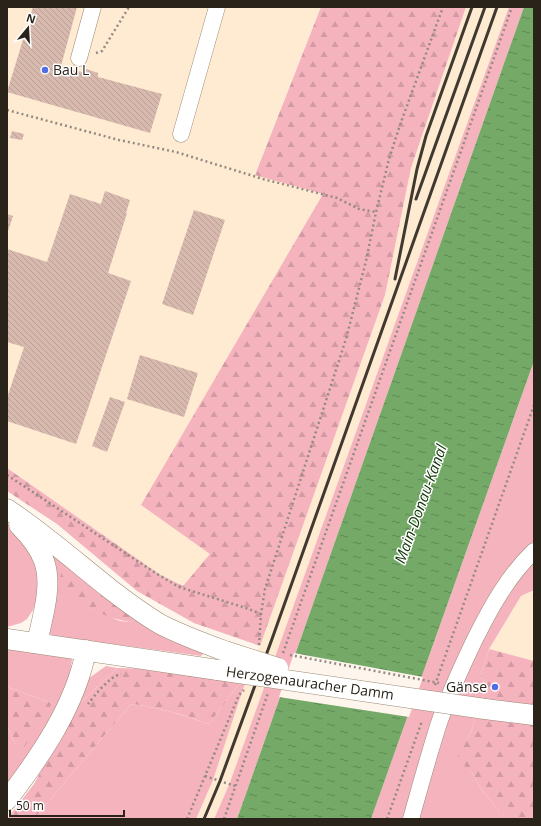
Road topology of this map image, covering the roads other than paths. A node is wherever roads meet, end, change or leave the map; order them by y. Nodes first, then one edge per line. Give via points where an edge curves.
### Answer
1 (93, 7) edge
2 (217, 7) edge
3 (79, 58) road end
4 (181, 134) dead end
5 (7, 509) edge
6 (7, 512) edge
7 (534, 551) edge
8 (7, 639) edge
9 (37, 643) junction
10 (86, 650) junction
11 (339, 687) junction
12 (534, 715) edge
13 (7, 800) edge
14 (411, 819) edge

1 - 3 street
2 - 4 street
5 - 11 main road, bridge via 42,533 135,608 160,624 225,651
6 - 9 main road via 34,543 44,561 47,592
7 - 14 street via 520,565 500,593 466,658 440,722
8 - 9 main road, Herzogenauracher Damm
9 - 10 main road, Herzogenauracher Damm
10 - 11 main road, Herzogenauracher Damm, bridge
10 - 13 main road via 75,690 62,717 40,754
11 - 12 main road, Herzogenauracher Damm, bridge

